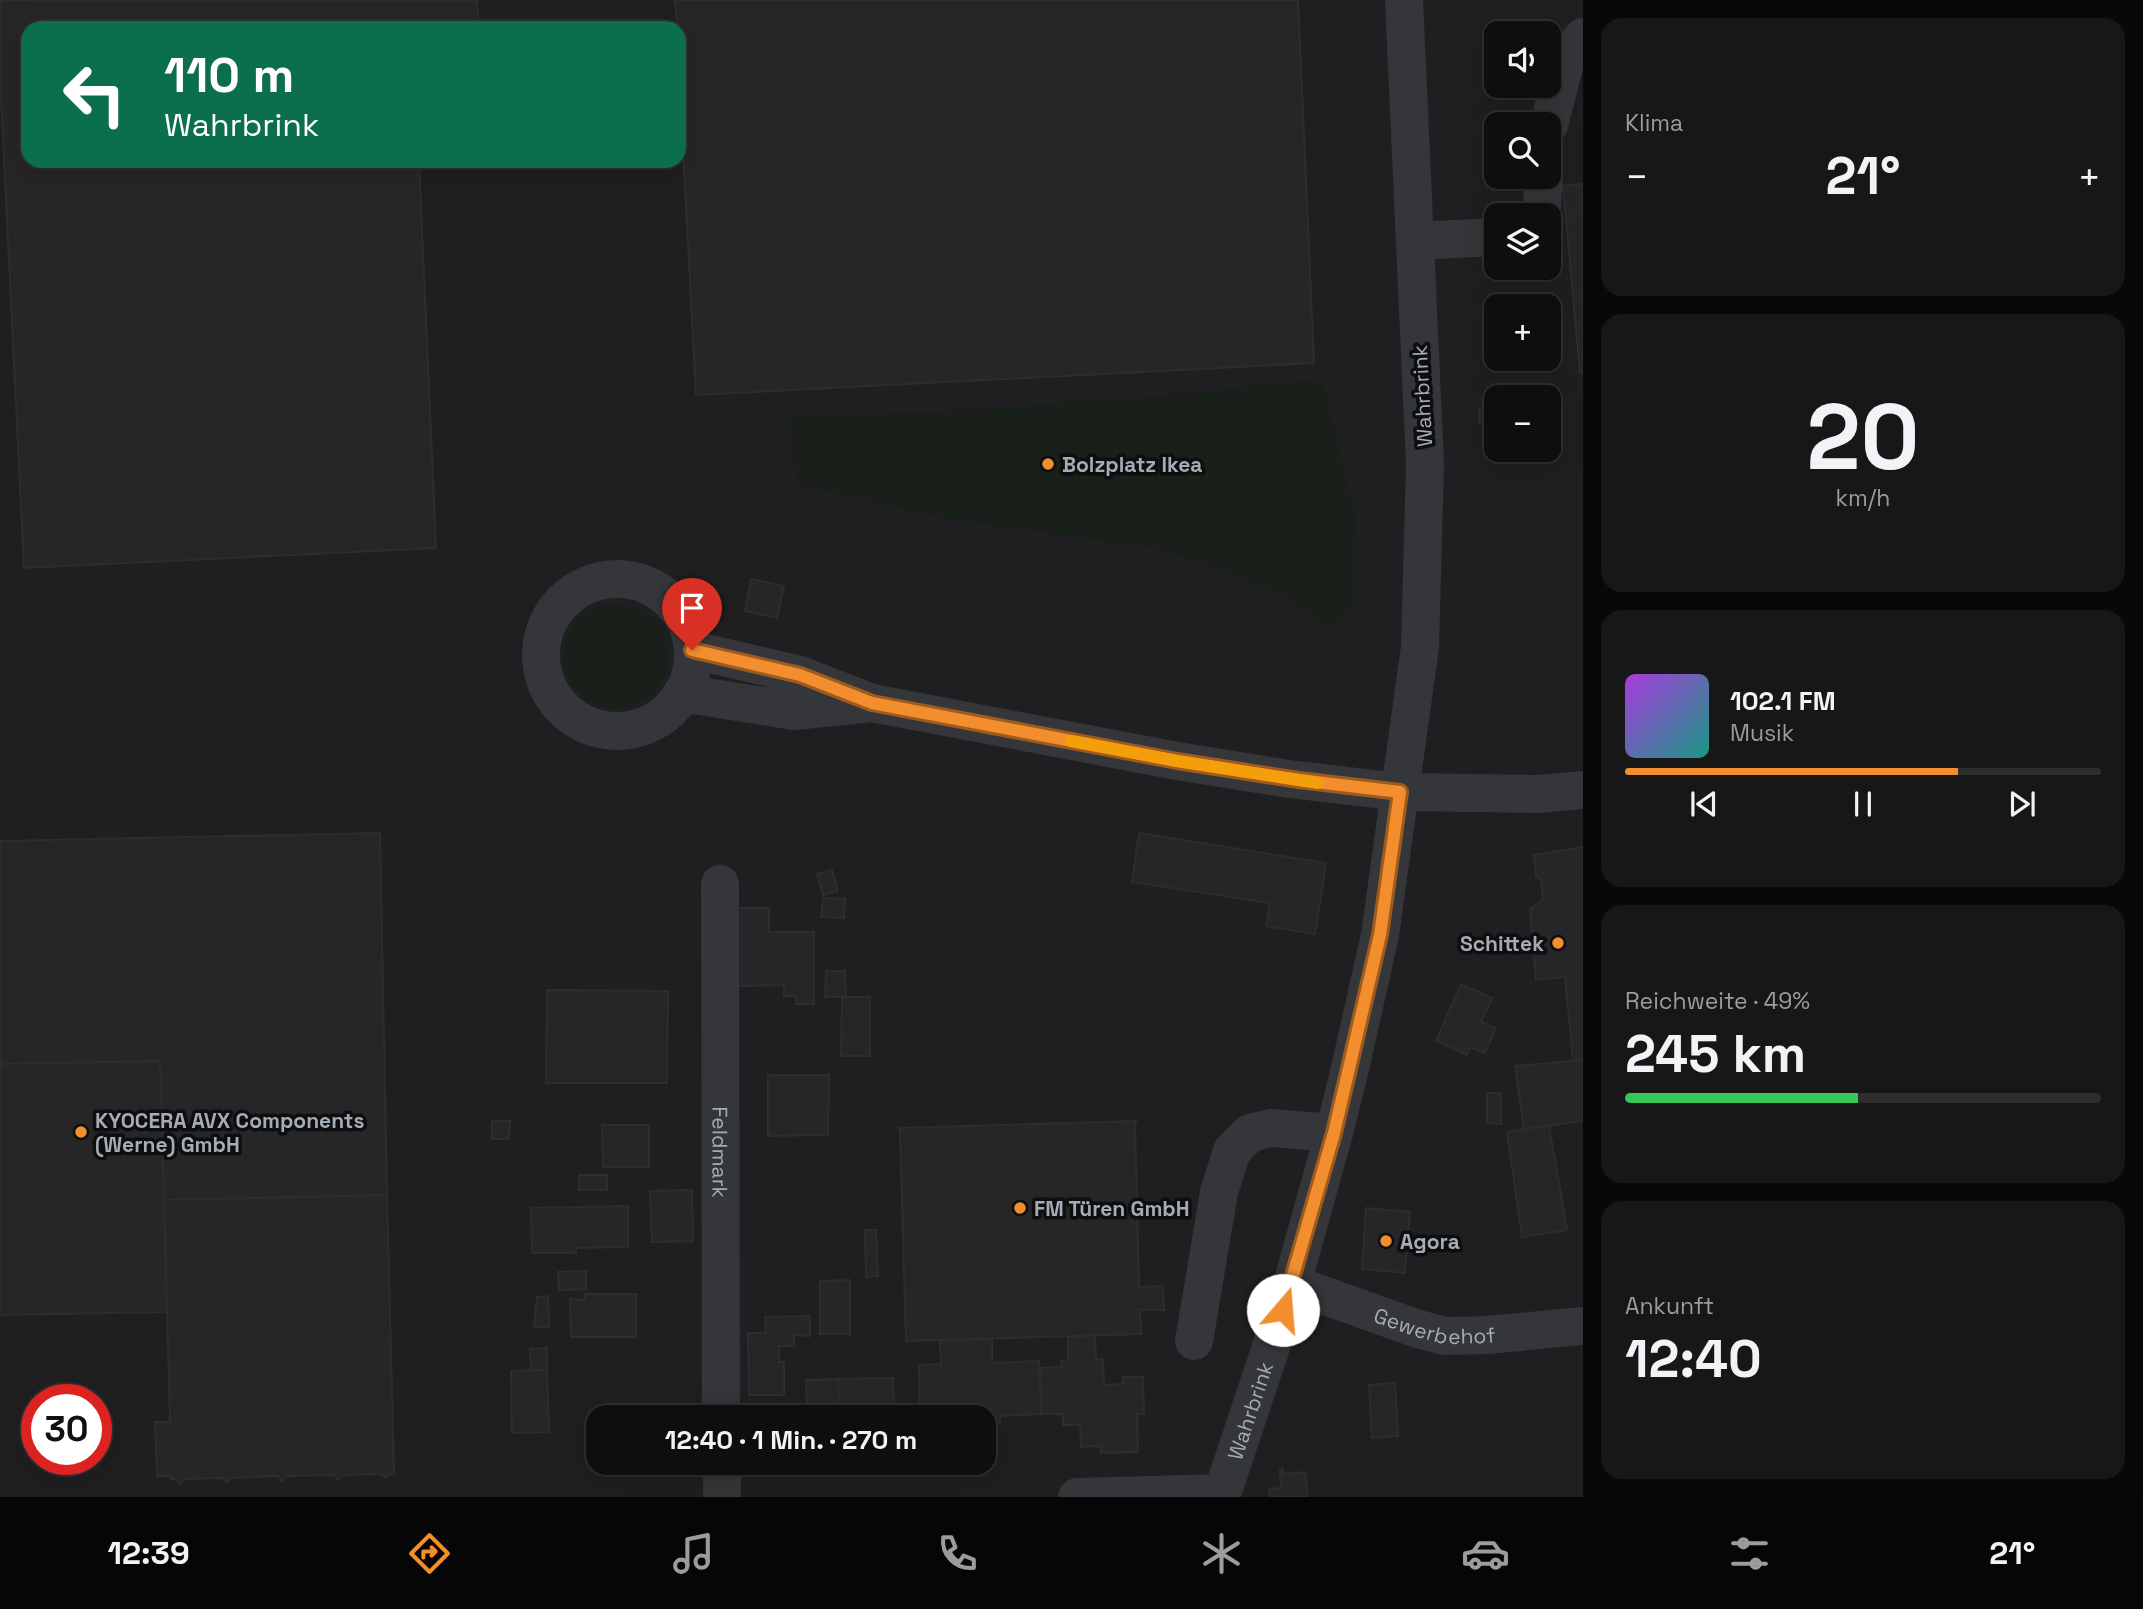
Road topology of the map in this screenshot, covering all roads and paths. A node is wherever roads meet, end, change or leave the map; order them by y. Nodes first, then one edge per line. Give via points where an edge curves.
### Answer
1 (1404, 0) edge
2 (1583, 37) edge
3 (1552, 112) edge
4 (1484, 238) edge
5 (1415, 241) junction
6 (692, 650) junction
7 (682, 693) junction
8 (872, 703) junction
9 (1583, 790) edge
10 (1400, 792) junction
11 (720, 884) dead end
12 (1334, 1133) junction
13 (1292, 1284) junction
14 (1583, 1326) edge
15 (1194, 1341) dead end
16 (721, 1405) edge
17 (722, 1475) edge
18 (1222, 1495) edge
19 (722, 1497) edge
20 (1077, 1497) edge

1 - 5 street, Wahrbrink
2 - 3 street via 1567,54
4 - 5 street
5 - 10 street, Wahrbrink via 1425,464 1420,646
6 - 7 street via 692,668
6 - 7 street via 686,624 671,601 641,582 624,579 606,579 572,593 549,621 543,639 541,657 551,693 563,708 593,727 621,730 648,724
6 - 8 street via 800,675
7 - 8 street via 794,711
8 - 10 street via 1177,761
9 - 10 street via 1539,794
10 - 12 street, Wahrbrink via 1380,935
11 - 16 street, Feldmark
12 - 13 street, Wahrbrink
12 - 15 street via 1270,1128 1250,1133 1232,1151 1219,1192
13 - 14 street, Gewerbehof via 1445,1336
13 - 18 street, Wahrbrink
17 - 19 street
18 - 20 street

